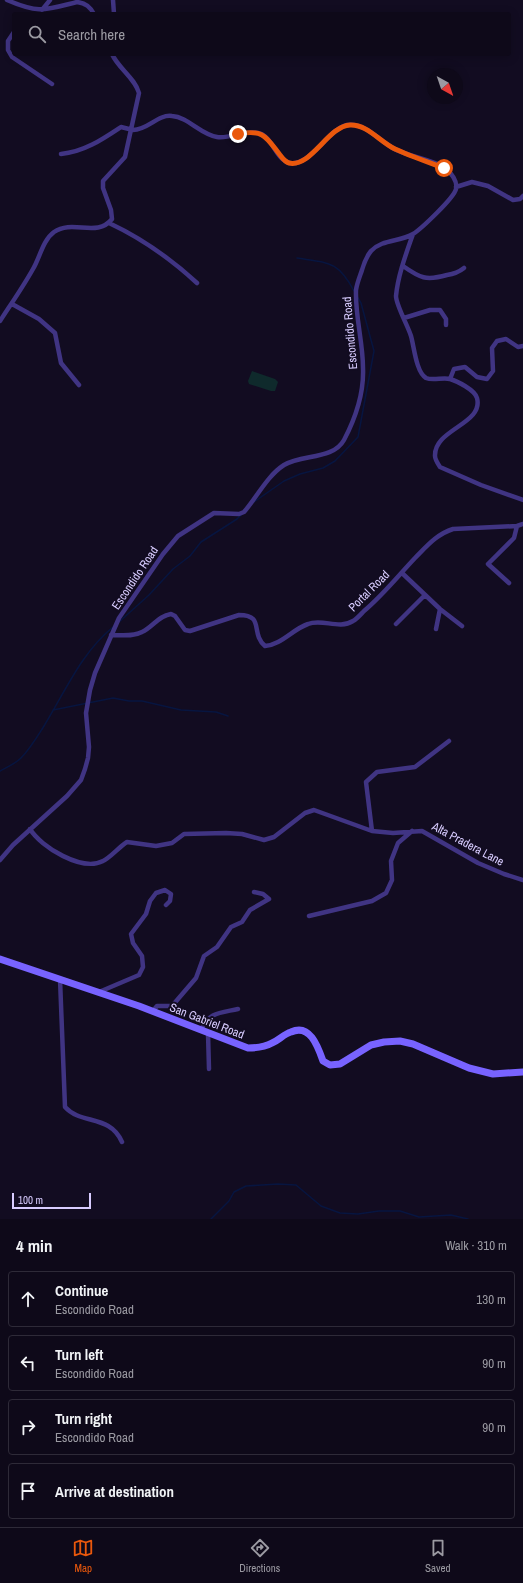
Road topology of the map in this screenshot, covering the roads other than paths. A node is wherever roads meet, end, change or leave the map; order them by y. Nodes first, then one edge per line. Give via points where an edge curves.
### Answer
1 (7, 0) edge
2 (50, 0) edge
3 (113, 0) edge
4 (29, 9) junction
5 (42, 10) junction
6 (27, 12) edge
7 (93, 12) edge
8 (114, 12) edge
9 (12, 35) edge
10 (113, 56) edge
11 (52, 84) dead end
12 (132, 130) junction
13 (61, 154) dead end
14 (456, 187) junction
15 (523, 196) edge
16 (109, 223) junction
17 (413, 234) junction
18 (403, 266) junction
19 (464, 268) dead end
20 (197, 283) dead end
21 (12, 304) junction
22 (404, 318) junction
23 (0, 321) edge
24 (446, 325) dead end
25 (523, 346) edge
26 (450, 379) junction
27 (80, 385) dead end
28 (523, 500) edge
29 (523, 524) edge
30 (517, 526) junction
31 (402, 572) junction
32 (509, 583) dead end
33 (425, 595) junction
34 (440, 609) junction
35 (396, 624) dead end
36 (462, 626) dead end
37 (436, 629) dead end
38 (111, 635) junction
39 (449, 741) dead end
40 (30, 830) junction
41 (372, 831) junction
42 (412, 831) junction
43 (0, 860) edge
44 (523, 880) edge
45 (254, 892) dead end
46 (166, 906) dead end
47 (309, 916) dead end
48 (0, 959) edge
49 (60, 979) junction
50 (99, 992) junction
51 (238, 1009) dead end
52 (153, 1011) junction
53 (204, 1032) junction
54 (209, 1069) dead end
55 (523, 1072) edge
56 (122, 1142) dead end

1 - 4 street
2 - 5 street
3 - 8 street
4 - 5 street
4 - 6 street
5 - 7 street via 77,2 87,4
9 - 11 street via 8,41 8,50 12,57
10 - 12 street via 138,90
12 - 13 street via 121,127 88,147 74,153
12 - 14 street via 172,116 219,138 256,132 266,137 285,161 293,163 306,158 341,127 356,125 368,130 395,149 445,169 454,178
12 - 16 street via 125,157 103,181 111,210 112,219
14 - 15 street via 472,182 488,186 514,200
14 - 17 street, Escondido Road via 447,203
16 - 20 street via 144,242 181,268
16 - 21 street via 100,228 64,228 52,234 45,241 38,260
17 - 18 street
17 - 38 street, Escondido Road via 376,247 363,265 356,288 364,366 362,385 353,418 342,444 332,452 296,460 284,466 264,484 244,512 214,514 178,536 119,618
18 - 19 street via 418,276 434,279 459,272
18 - 22 street via 396,298
21 - 23 street
21 - 27 street via 39,319 55,333 61,363
22 - 24 street via 430,310 440,310 446,319
22 - 26 street via 411,334 420,372 427,378
25 - 26 street via 518,347 506,339 497,341 492,348 493,371 487,379 477,377 465,367 454,369
26 - 28 street via 471,390 477,397 477,406 473,415 443,437 437,446 435,457 440,467
29 - 30 street, Portal Road
30 - 31 street, Portal Road via 453,529 443,532
30 - 32 street via 514,538 488,564
31 - 33 street
31 - 38 street, Portal Road via 352,622 338,625 310,623 271,646 265,646 260,642 253,617 248,615 239,615 190,631 171,614 141,633
33 - 34 street
33 - 35 street
34 - 36 street
34 - 37 street
38 - 40 street, Escondido Road via 90,690 86,713 88,752 83,774 68,796
39 - 41 street via 415,767 377,772 366,782
40 - 41 street, Alta Pradera Lane via 56,852 85,864 102,862 127,842 156,846 172,843 184,834 226,833 264,840 274,838 305,813 314,810
40 - 43 street, Escondido Road
41 - 42 street, Alta Pradera Lane
42 - 44 street, Alta Pradera Lane via 422,831 478,863
42 - 47 street via 398,843 391,861 392,880 386,893 372,901
45 - 52 street via 270,899 250,910 242,922 231,928 217,947 204,956 196,978 172,1006 157,1006
46 - 50 street via 171,894 165,890 156,893 146,914 131,934 133,943 142,956 143,967 139,975
48 - 49 street, San Gabriel Road
49 - 50 street, San Gabriel Road
49 - 56 street via 65,1106 70,1112 107,1124 118,1133
50 - 52 street, San Gabriel Road
51 - 53 street via 216,1014 205,1020
52 - 53 street, San Gabriel Road
53 - 54 street
53 - 55 street, San Gabriel Road via 248,1048 273,1043 292,1031 301,1030 310,1034 323,1061 330,1065 340,1064 371,1045 400,1041 469,1068 493,1074

